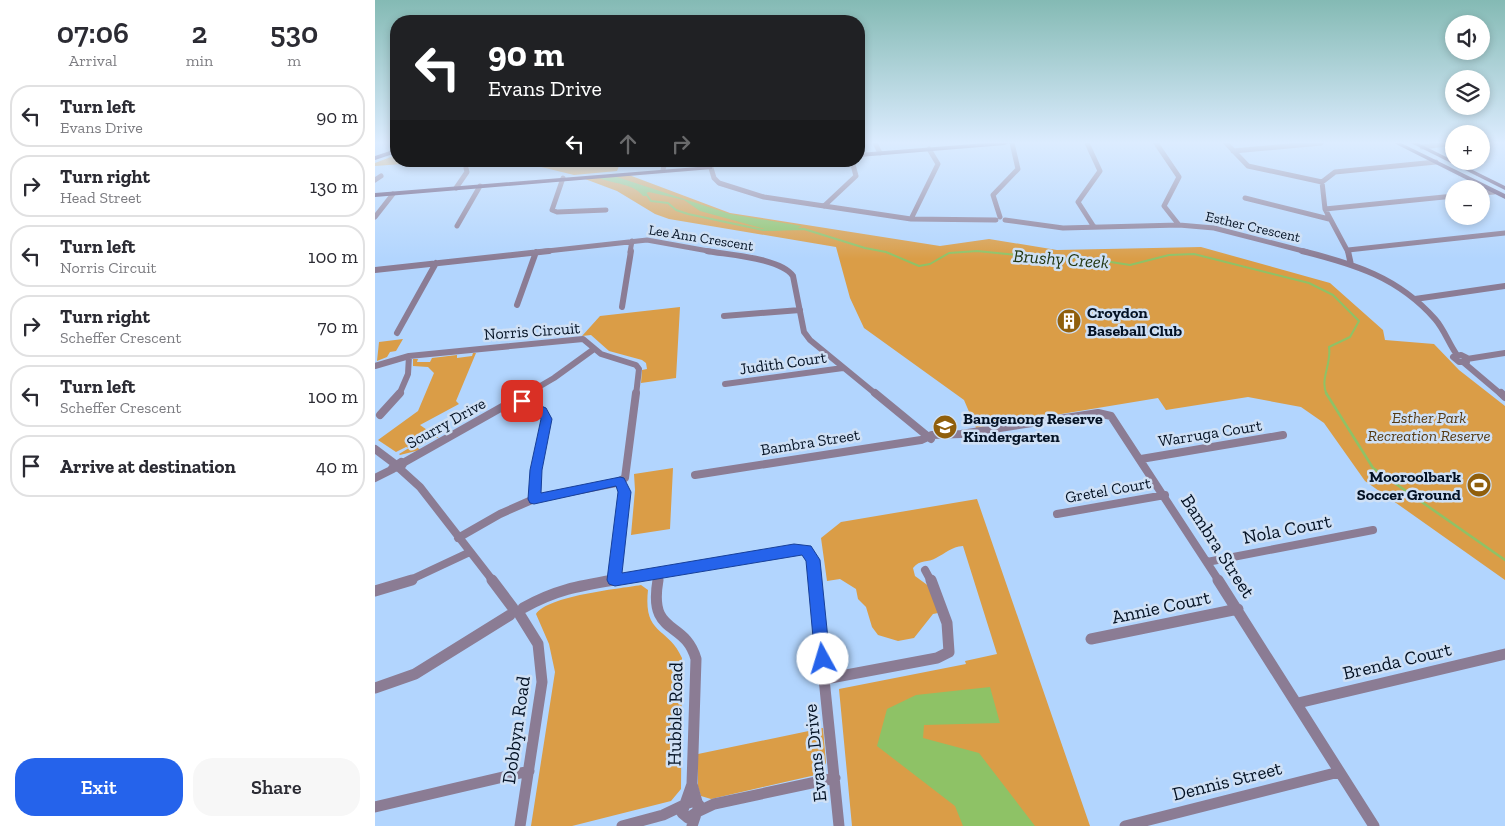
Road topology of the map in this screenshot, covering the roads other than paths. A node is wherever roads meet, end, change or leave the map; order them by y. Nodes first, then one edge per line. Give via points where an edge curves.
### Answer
1 (460, 182) edge
2 (526, 182) edge
3 (562, 182) edge
4 (718, 182) edge
5 (850, 182) edge
6 (929, 182) edge
7 (1006, 182) edge
8 (1092, 182) edge
9 (1177, 182) edge
10 (1322, 182) edge
11 (1474, 182) edge
12 (1492, 182) edge
13 (480, 186) junction
14 (456, 188) junction
15 (1505, 188) edge
16 (1490, 192) edge
17 (1495, 192) junction
18 (393, 194) junction
19 (375, 195) edge
20 (1445, 197) edge
21 (1505, 197) edge
22 (1245, 198) dead end
23 (824, 206) junction
24 (1325, 209) junction
25 (606, 210) dead end
26 (375, 217) edge
27 (1329, 218) junction
28 (911, 219) junction
29 (1000, 219) junction
30 (1179, 225) junction
31 (457, 226) dead end
32 (1094, 227) junction
33 (1505, 233) edge
34 (632, 241) junction
35 (1348, 250) junction
36 (536, 252) junction
37 (436, 263) junction
38 (1351, 265) junction
39 (375, 270) edge
40 (1505, 286) edge
41 (1415, 299) junction
42 (517, 305) dead end
43 (622, 307) dead end
44 (800, 310) junction
45 (724, 316) dead end
46 (397, 333) dead end
47 (595, 350) junction
48 (1505, 353) edge
49 (409, 356) junction
50 (1465, 361) junction
51 (375, 366) edge
52 (843, 368) junction
53 (725, 384) dead end
54 (1505, 397) edge
55 (519, 398) junction
56 (380, 414) dead end
57 (1283, 435) dead end
58 (930, 436) junction
59 (375, 449) edge
60 (1141, 458) junction
61 (397, 466) junction
62 (695, 474) dead end
63 (375, 478) edge
64 (620, 481) junction
65 (1165, 495) junction
66 (537, 498) junction
67 (1057, 514) dead end
68 (1373, 530) dead end
69 (457, 536) junction
70 (468, 550) junction
71 (1207, 562) junction
72 (925, 570) dead end
73 (659, 573) junction
74 (615, 580) junction
75 (375, 591) edge
76 (1238, 609) junction
77 (517, 611) junction
78 (1091, 639) dead end
79 (1505, 654) edge
80 (825, 679) junction
81 (375, 688) edge
82 (1298, 703) junction
83 (529, 771) junction
84 (1339, 772) junction
85 (835, 778) junction
86 (375, 807) edge
87 (691, 813) edge
88 (520, 826) edge
89 (623, 826) edge
90 (839, 826) edge
91 (1125, 826) edge
92 (1374, 826) edge

1 - 14 street
2 - 13 main road
3 - 25 street via 551,210
4 - 23 street, Esther Crescent via 764,197
5 - 23 street
6 - 28 street
7 - 29 street via 993,195
8 - 32 street via 1078,200
9 - 30 street via 1164,206
10 - 24 street
11 - 17 main road
12 - 15 main road
13 - 14 main road
13 - 31 street
14 - 18 main road
16 - 17 street
17 - 21 main road
18 - 19 main road
18 - 26 street
20 - 24 street
22 - 27 street
23 - 28 street, Esther Crescent
24 - 27 street
27 - 35 street
28 - 29 street, Esther Crescent
29 - 32 street, Esther Crescent via 1053,228
30 - 32 street, Esther Crescent
30 - 38 street, Esther Crescent via 1214,228
33 - 35 street
34 - 36 street, Lee Ann Crescent
34 - 43 street
34 - 44 street, Lee Ann Crescent via 656,240 779,265 793,276
35 - 38 street
36 - 37 street, Lee Ann Crescent
36 - 42 street
37 - 39 street, Lee Ann Crescent
37 - 46 street
38 - 41 street, Esther Crescent via 1371,272
40 - 41 street
41 - 50 street, Esther Crescent via 1437,321 1457,355 1453,358
44 - 45 street
44 - 52 street, Lee Ann Crescent via 807,336
47 - 49 street, Norris Circuit via 583,339
47 - 55 street, Scurry Drive
47 - 64 street, Norris Circuit via 634,364 639,369 627,474
48 - 50 street
49 - 51 street, Norris Circuit
49 - 56 street via 405,385
50 - 54 street
52 - 53 street, Judith Court
52 - 58 street, Lee Ann Crescent
55 - 61 street, Scurry Drive
55 - 66 street via 545,415 547,424 536,470
57 - 60 street, Warruga Court
58 - 60 street, Bambra Street via 939,439 1103,413 1116,420
58 - 62 street, Bambra Street
59 - 61 street, Dobbyn Road
60 - 65 street, Bambra Street
61 - 63 street, Scurry Drive
61 - 69 street, Dobbyn Road via 420,487
64 - 66 street
64 - 74 street via 624,492
65 - 67 street, Gretel Court
65 - 71 street, Bambra Street
66 - 69 street
68 - 71 street, Nola Court
69 - 70 street, Dobbyn Road
70 - 75 street via 413,580
70 - 77 street, Dobbyn Road
71 - 76 street, Bambra Street
72 - 80 street via 937,589 950,640 949,652 937,658
73 - 74 street, Evans Drive
73 - 80 street, Evans Drive via 806,550 813,560
73 - 87 street, Hubble Road via 656,609 666,625 691,641 696,659
74 - 77 street, Evans Drive via 553,592
76 - 78 street, Annie Court
76 - 82 street, Bambra Street
77 - 81 street, Evans Drive via 415,674
77 - 83 street, Dobbyn Road via 533,632 542,662 540,704
79 - 82 street, Brenda Court
80 - 85 street, Evans Drive
82 - 84 street, Bambra Street
83 - 86 street
83 - 88 street, Dobbyn Road
84 - 91 street, Dennis Street
84 - 92 street, Bambra Street
85 - 87 street via 714,804
85 - 90 street, Evans Drive
87 - 89 street

